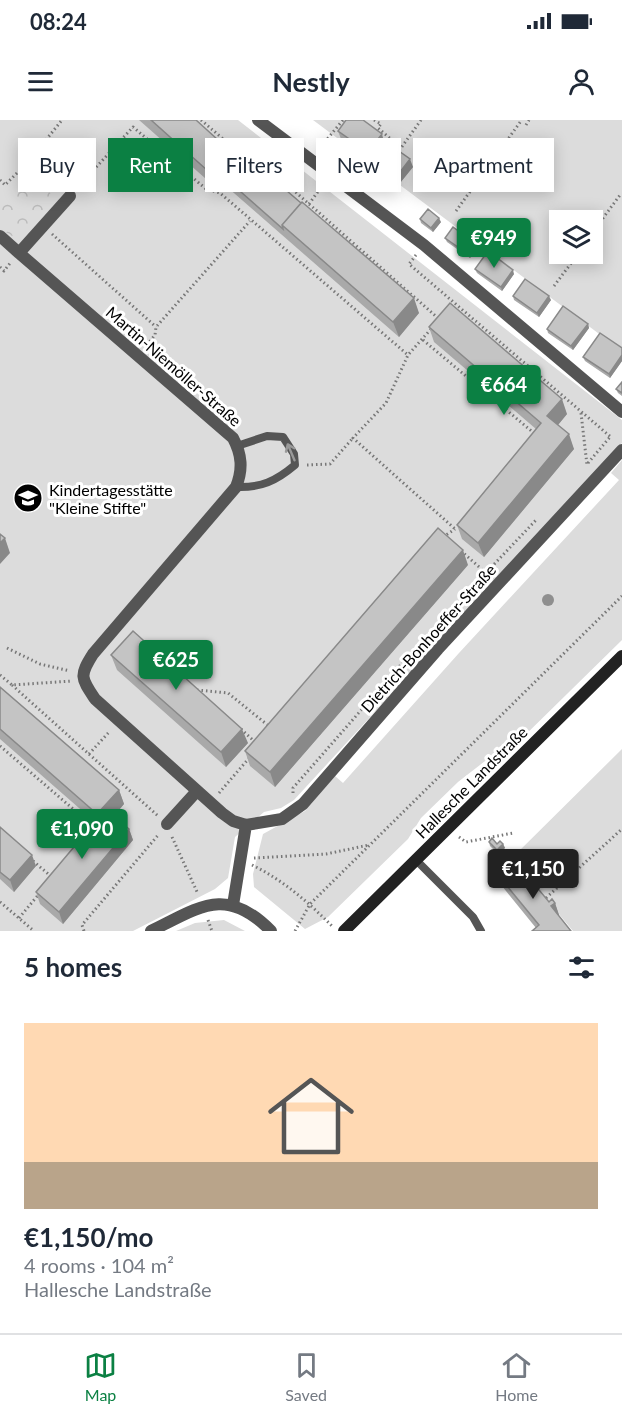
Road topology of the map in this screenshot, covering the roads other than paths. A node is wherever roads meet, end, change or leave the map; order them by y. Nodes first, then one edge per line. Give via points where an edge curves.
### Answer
1 (258, 120) edge
2 (70, 196) road end
3 (0, 236) edge
4 (19, 253) junction
5 (622, 412) edge
6 (237, 446) junction
7 (619, 446) edge
8 (236, 486) junction
9 (622, 656) edge
10 (197, 790) junction
11 (167, 825) road end
12 (246, 825) junction
13 (416, 860) junction
14 (233, 905) junction
15 (151, 931) edge
16 (271, 931) edge
17 (344, 931) edge
18 (481, 931) edge

1 - 5 street via 424,245
2 - 4 street
3 - 4 street, Martin-Niemöller-Straße
4 - 6 street, Martin-Niemöller-Straße via 233,438
6 - 8 street, Martin-Niemöller-Straße via 242,461
8 -> 6 lane via 256,488 278,480 295,465 294,454 283,437 267,436
7 - 12 street, Dietrich-Bonhoeffer-Straße via 303,804 282,819
8 - 10 street via 120,621 83,675 95,699
9 - 13 main road, Hallesche Landstraße
10 - 11 street
10 - 12 street via 233,821
12 - 14 street
13 - 17 main road, Hallesche Landstraße
13 - 18 lane via 474,917
14 - 15 street via 203,907
14 - 16 street via 251,912

